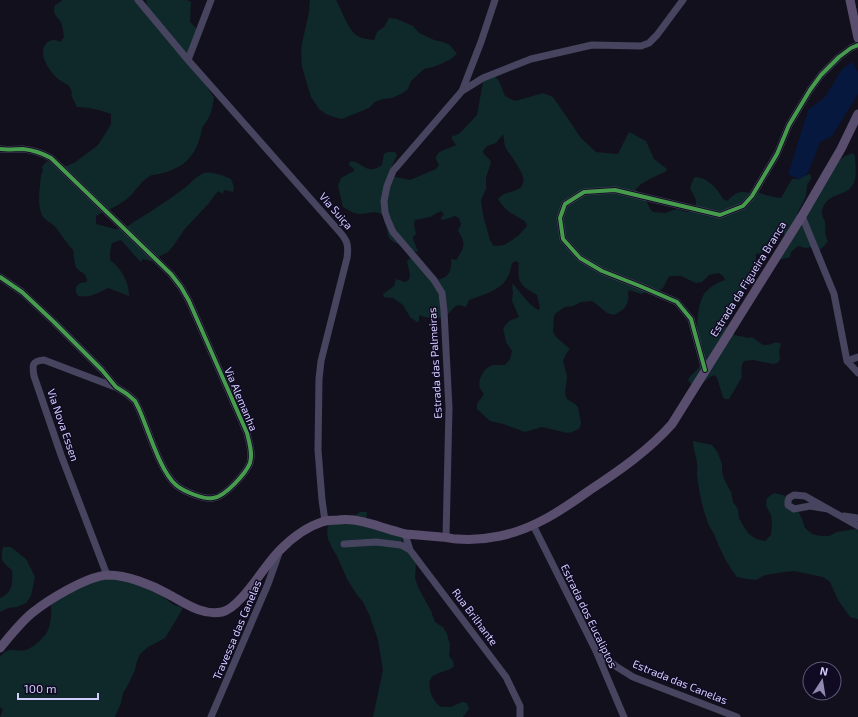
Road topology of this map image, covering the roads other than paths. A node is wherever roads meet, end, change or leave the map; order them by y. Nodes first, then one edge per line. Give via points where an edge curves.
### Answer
1 (138, 0) edge
2 (211, 0) edge
3 (495, 0) edge
4 (683, 0) edge
5 (850, 0) edge
6 (858, 38) edge
7 (858, 45) edge
8 (188, 60) junction
9 (462, 91) junction
10 (858, 114) edge
11 (0, 149) edge
12 (802, 216) junction
13 (0, 278) edge
14 (858, 357) edge
15 (847, 361) junction
16 (706, 370) junction
17 (858, 373) edge
18 (116, 387) junction
19 (828, 509) junction
20 (838, 514) junction
21 (858, 518) edge
22 (325, 521) junction
23 (533, 525) junction
24 (858, 526) edge
25 (405, 534) junction
26 (446, 537) junction
27 (344, 544) dead end
28 (280, 550) junction
29 (410, 550) junction
30 (107, 575) junction
31 (0, 648) edge
32 (596, 651) junction
33 (211, 717) edge
34 (520, 717) edge
35 (624, 717) edge
36 (737, 717) edge

1 - 8 street, Via Suiça
2 - 8 street
3 - 9 street, Estrada das Palmeiras
4 - 9 street via 657,35 641,46 592,45 532,60 483,78
5 - 6 main road
7 - 16 street via 839,57 810,90 789,125 777,154 756,190 743,206 720,215 615,190 584,192 565,204 560,218 563,239 580,258 602,271 677,302 691,319
8 - 22 street, Via Suiça via 346,240 347,258 320,361 318,450
9 - 26 street, Estrada das Palmeiras via 393,171 384,201 385,212 393,232 442,293 449,408
10 - 12 main road, Estrada da Figueira Branca
11 - 18 street, Via Alemanha via 41,152 51,158 171,274 181,287 247,433 251,452 250,462 244,473 226,492 214,498 204,498 177,486 168,476 160,460 135,401
12 - 15 street via 834,294
12 - 16 main road, Estrada da Figueira Branca
13 - 18 street, Via Alemanha via 22,292 54,322
14 - 15 street
15 - 17 street
16 - 23 main road, Estrada da Figueira Branca via 672,424 650,446 613,475 556,513
18 - 30 street, Via Nova Essen via 44,360 34,363 32,367 61,455
19 - 19 street via 810,506 794,509 788,505 788,501 794,495 805,496
19 - 20 street
20 - 21 street
20 - 24 street
22 - 25 main road, Estrada da Figueira Branca via 361,521
22 - 28 main road, Estrada da Figueira Branca via 302,531
23 - 26 main road, Estrada da Figueira Branca via 486,538
23 - 32 street, Estrada dos Eucaliptos
25 - 26 main road, Estrada da Figueira Branca
25 - 29 street, Rua Brilhante
27 - 29 street via 376,542 401,545
28 - 30 main road, Estrada da Figueira Branca via 240,600 222,612 199,610 144,583
28 - 33 street, Travessa das Canelas
29 - 34 street, Rua Brilhante via 506,677 520,706
30 - 31 main road, Estrada da Figueira Branca via 83,582 46,603 32,613
32 - 35 street, Estrada dos Eucaliptos
32 - 36 street, Estrada das Canelas via 633,677

